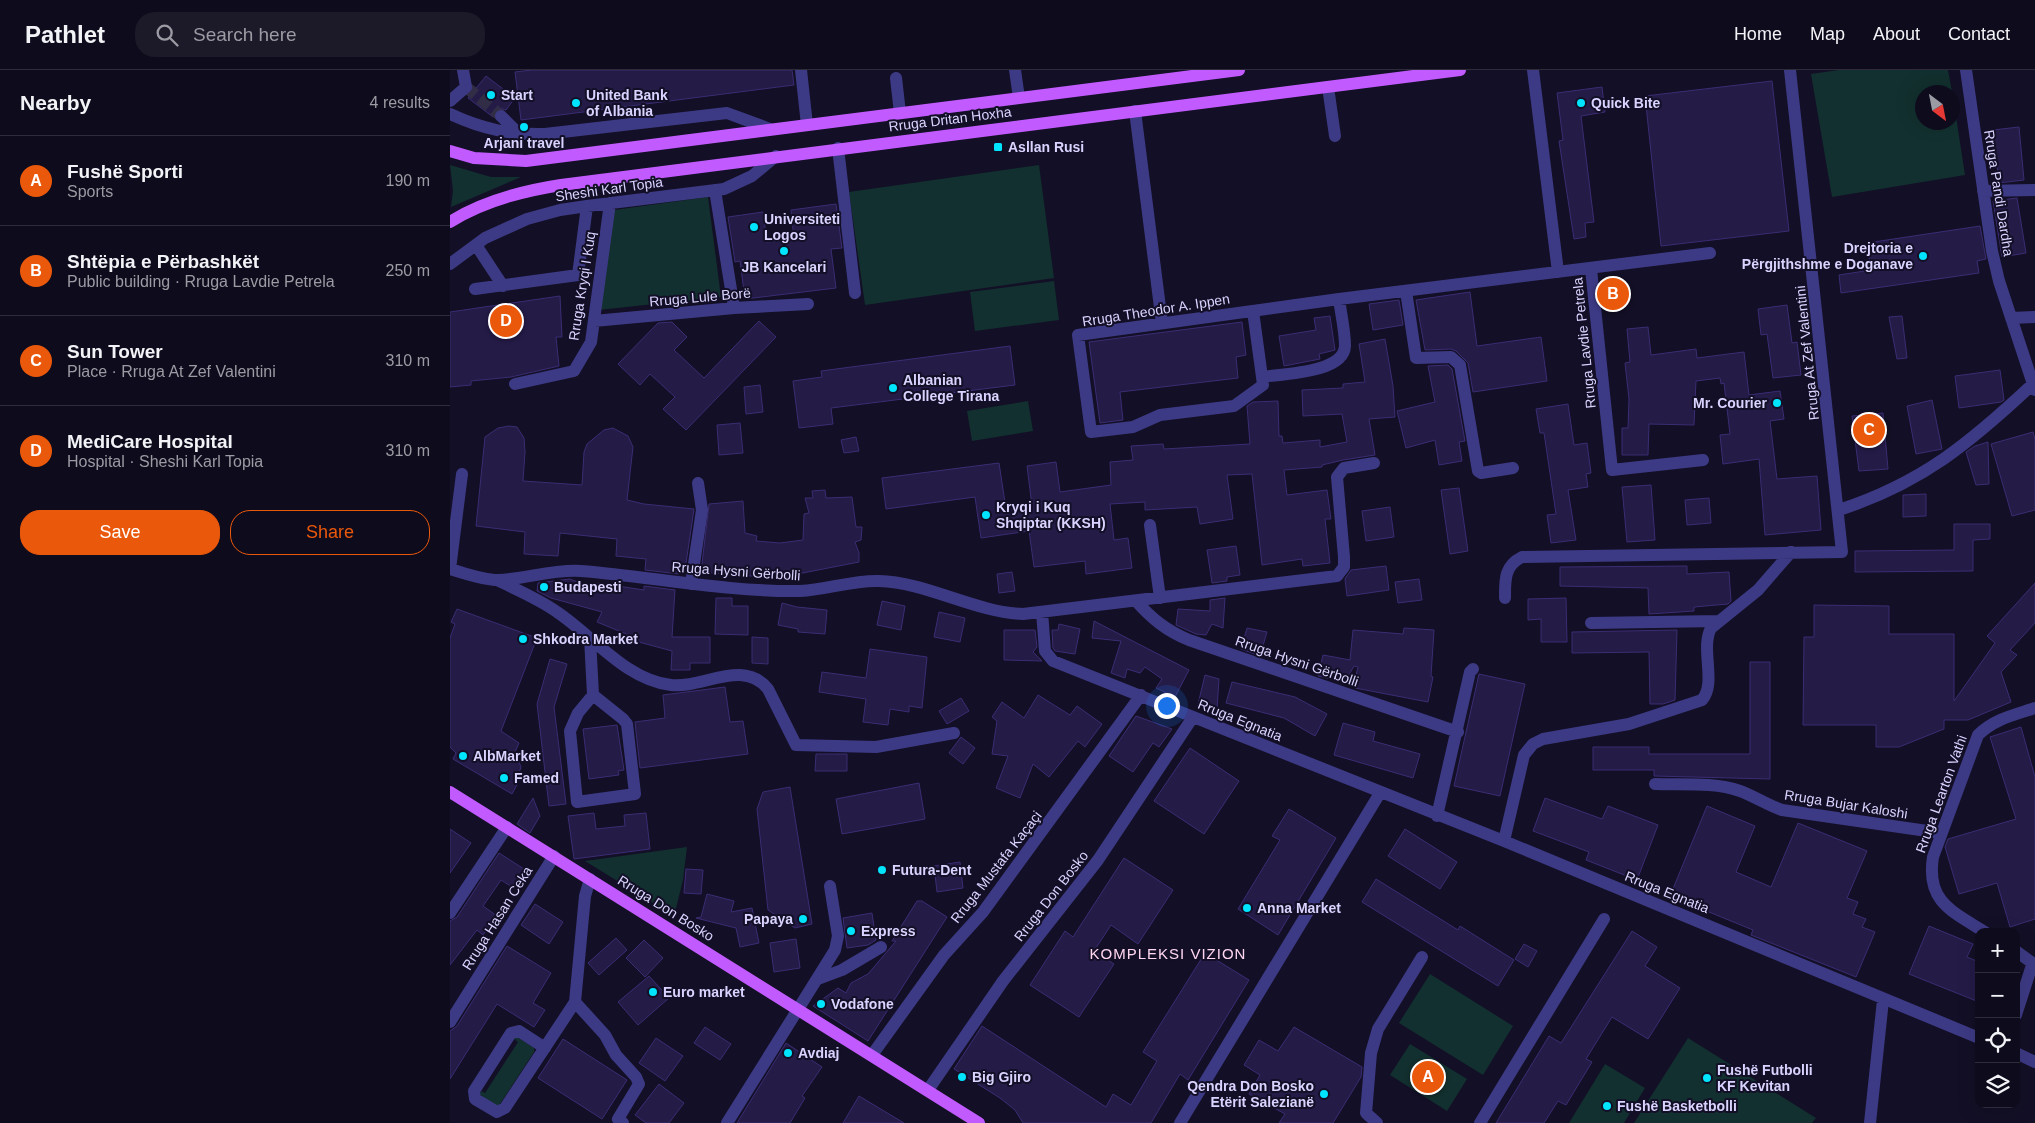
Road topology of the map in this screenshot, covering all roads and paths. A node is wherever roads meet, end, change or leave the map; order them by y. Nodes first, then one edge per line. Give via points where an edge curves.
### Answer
1 (464, 70) edge
2 (801, 70) edge
3 (1015, 70) edge
4 (1239, 70) edge
5 (1460, 70) edge
6 (1533, 70) edge
7 (1790, 70) edge
8 (1966, 70) edge
9 (896, 78) dead end
10 (1328, 87) junction
11 (1018, 98) junction
12 (450, 101) edge
13 (1136, 111) junction
14 (900, 113) junction
15 (450, 114) edge
16 (501, 116) tunnel mouth
17 (808, 125) junction
18 (770, 130) junction
19 (520, 134) junction
20 (1335, 136) dead end
21 (838, 148) junction
22 (450, 151) edge
23 (776, 156) junction
24 (715, 190) junction
25 (2035, 190) edge
26 (1983, 191) junction
27 (610, 203) junction
28 (588, 206) junction
29 (450, 222) edge
30 (476, 245) junction
31 (1710, 253) dead end
32 (450, 264) edge
33 (1591, 269) junction
34 (1558, 272) junction
35 (503, 286) junction
36 (475, 289) dead end
37 (1406, 291) junction
38 (855, 293) dead end
39 (1339, 299) junction
40 (808, 304) dead end
41 (734, 308) junction
42 (1252, 311) junction
43 (2035, 317) edge
44 (2011, 318) junction
45 (594, 322) junction
46 (1162, 323) junction
47 (1262, 377) junction
48 (515, 384) dead end
49 (2034, 387) edge
50 (1703, 460) dead end
51 (1374, 464) dead end
52 (1513, 468) dead end
53 (462, 474) dead end
54 (698, 483) dead end
55 (1839, 510) junction
56 (1150, 525) dead end
57 (1791, 552) junction
58 (450, 569) edge
59 (497, 580) junction
60 (691, 584) junction
61 (1160, 598) junction
62 (1505, 598) dead end
63 (1136, 601) junction
64 (1042, 612) junction
65 (1719, 621) junction
66 (1591, 623) dead end
67 (590, 638) junction
68 (1473, 669) dead end
69 (593, 695) junction
70 (1141, 695) junction
71 (2035, 708) edge
72 (1193, 717) junction
73 (1458, 732) junction
74 (954, 733) dead end
75 (1655, 784) dead end
76 (450, 793) edge
77 (1380, 794) junction
78 (1437, 816) junction
79 (507, 827) junction
80 (1942, 833) junction
81 (1504, 841) junction
82 (554, 856) junction
83 (590, 879) junction
84 (830, 886) dead end
85 (450, 913) edge
86 (1604, 919) dead end
87 (1978, 928) edge
88 (881, 947) dead end
89 (1422, 957) dead end
90 (2029, 958) edge
91 (818, 979) junction
92 (2020, 997) edge
93 (1883, 1000) junction
94 (575, 1002) junction
95 (799, 1009) junction
96 (450, 1022) edge
97 (1975, 1036) edge
98 (545, 1048) junction
99 (872, 1055) junction
100 (2020, 1055) edge
101 (2035, 1062) edge
102 (928, 1090) junction
103 (621, 1121) edge
104 (727, 1123) edge
105 (979, 1123) edge
106 (1180, 1123) edge
107 (1377, 1123) edge
108 (1480, 1123) edge
109 (1870, 1123) edge

1 - 12 street via 466,87
2 - 17 street
3 - 11 street
4 - 11 main road, Rruga Dritan Hoxha
5 - 10 main road, Rruga Dritan Hoxha
6 - 34 street, Rruga Lavdie Petrela
7 - 55 street, Rruga At Zef Valentini
8 - 26 street, Rruga Pandi Dardha
9 - 14 street
10 - 13 main road, Rruga Dritan Hoxha
10 - 20 street
11 - 14 main road, Rruga Dritan Hoxha
13 - 21 main road, Rruga Dritan Hoxha
13 - 46 street
14 - 17 main road, Rruga Dritan Hoxha
15 - 19 street via 479,127
16 - 19 street
17 - 18 main road, Rruga Dritan Hoxha
18 - 19 street via 727,113 545,134
18 - 22 main road, Rruga Dritan Hoxha via 526,161 474,158
21 - 23 main road, Rruga Dritan Hoxha
21 - 38 street
23 - 24 street, Sheshi Karl Topia via 739,184
23 - 29 main road, Rruga Dritan Hoxha via 529,190 505,197
24 - 27 street, Sheshi Karl Topia
24 - 41 street
25 - 26 street
26 - 44 street, Rruga Pandi Dardha via 1992,251
27 - 28 street, Sheshi Karl Topia
27 - 45 street, Rruga Kryqi I Kuq
28 - 30 street, Sheshi Karl Topia via 560,210 508,226
28 - 35 street via 578,275
30 - 32 street, Sheshi Karl Topia
30 - 35 street
31 - 33 street
33 - 34 street, Rruga Lavdie Petrela
33 - 50 street, Rruga Lavdie Petrela via 1612,470
34 - 37 street, Rruga Theodor A. Ippen
35 - 36 street
37 - 39 street, Rruga Theodor A. Ippen
37 - 52 street via 1416,358 1451,357 1460,365 1478,471
39 - 42 street, Rruga Theodor A. Ippen
39 - 47 street via 1345,347 1337,360 1322,368
40 - 41 street, Rruga Lule Borë
41 - 45 street, Rruga Lule Borë
42 - 46 street, Rruga Theodor A. Ippen
42 - 47 street
43 - 44 street
44 - 49 street, Rruga Pandi Dardha
45 - 48 street, Rruga Kryqi I Kuq via 591,342 574,370
46 - 47 street, Rruga Theodor A. Ippen via 1078,335 1091,432 1133,427 1160,415 1234,406 1263,385
49 - 55 street, Rruga Pandi Dardha via 1938,465 1874,498
51 - 61 street, Rruga Hysni Gërbolli via 1344,468 1337,476 1344,567 1337,576
53 - 58 street
54 - 60 street via 702,510
55 - 57 street, Rruga At Zef Valentini via 1842,552
56 - 61 street
57 - 62 street, Rruga At Zef Valentini via 1522,557 1514,561 1506,573
57 - 65 street via 1758,590
58 - 59 street, Rruga Hysni Gërbolli
59 - 60 street, Rruga Hysni Gërbolli via 579,571
59 - 67 street via 551,608
60 - 64 street, Rruga Hysni Gërbolli via 801,591 862,581 891,582 995,611
61 - 63 street, Rruga Hysni Gërbolli
63 - 64 street, Rruga Hysni Gërbolli
63 - 73 street, Rruga Hysni Gërbolli via 1158,623 1189,640
64 - 70 street, Rruga Egnatia via 1045,650 1053,661
65 - 66 street
65 - 81 street via 1707,636 1708,687 1702,700 1629,724 1543,739 1533,744 1524,755
67 - 69 street
67 - 74 street via 627,667 655,682 679,685 736,675 761,681 796,745 876,747
68 - 73 street
69 - 69 street via 578,712 570,731 577,802 636,794 627,724
70 - 72 street, Rruga Egnatia
70 - 99 street, Rruga Mustafa Kaçaçi via 983,912 944,955
71 - 80 street, Rruga Learton Vathi via 1999,720 1978,735
72 - 77 street, Rruga Egnatia
72 - 102 street, Rruga Don Bosko via 1098,860 1003,981
73 - 78 street
75 - 80 street, Rruga Bujar Kaloshi via 1721,786 1742,791 1782,810
76 - 79 main road, Rruga Don Bosko
77 - 78 street, Rruga Egnatia
77 - 106 street
78 - 81 street, Rruga Egnatia
79 - 82 main road, Rruga Don Bosko
79 - 85 street
80 - 87 street, Rruga Learton Vathi via 1931,874 1936,896 1957,915
81 - 93 street, Rruga Egnatia
82 - 83 main road, Rruga Don Bosko
82 - 96 street, Rruga Hasan Ceka
83 - 94 street via 584,896
83 - 95 main road, Rruga Don Bosko
84 - 91 street via 838,936 835,950
86 - 108 street
88 - 91 street via 842,970
89 - 107 street via 1378,1029 1371,1053 1366,1113
90 - 92 street
91 - 95 street
93 - 97 street, Rruga Egnatia
93 - 109 street
94 - 98 street
94 - 103 street via 605,1035 639,1084
95 - 99 main road, Rruga Don Bosko
95 - 104 street
98 - 98 street via 519,1031 511,1033 474,1091 476,1100 501,1112
99 - 102 main road, Rruga Don Bosko
100 - 101 street
102 - 105 main road, Rruga Don Bosko

